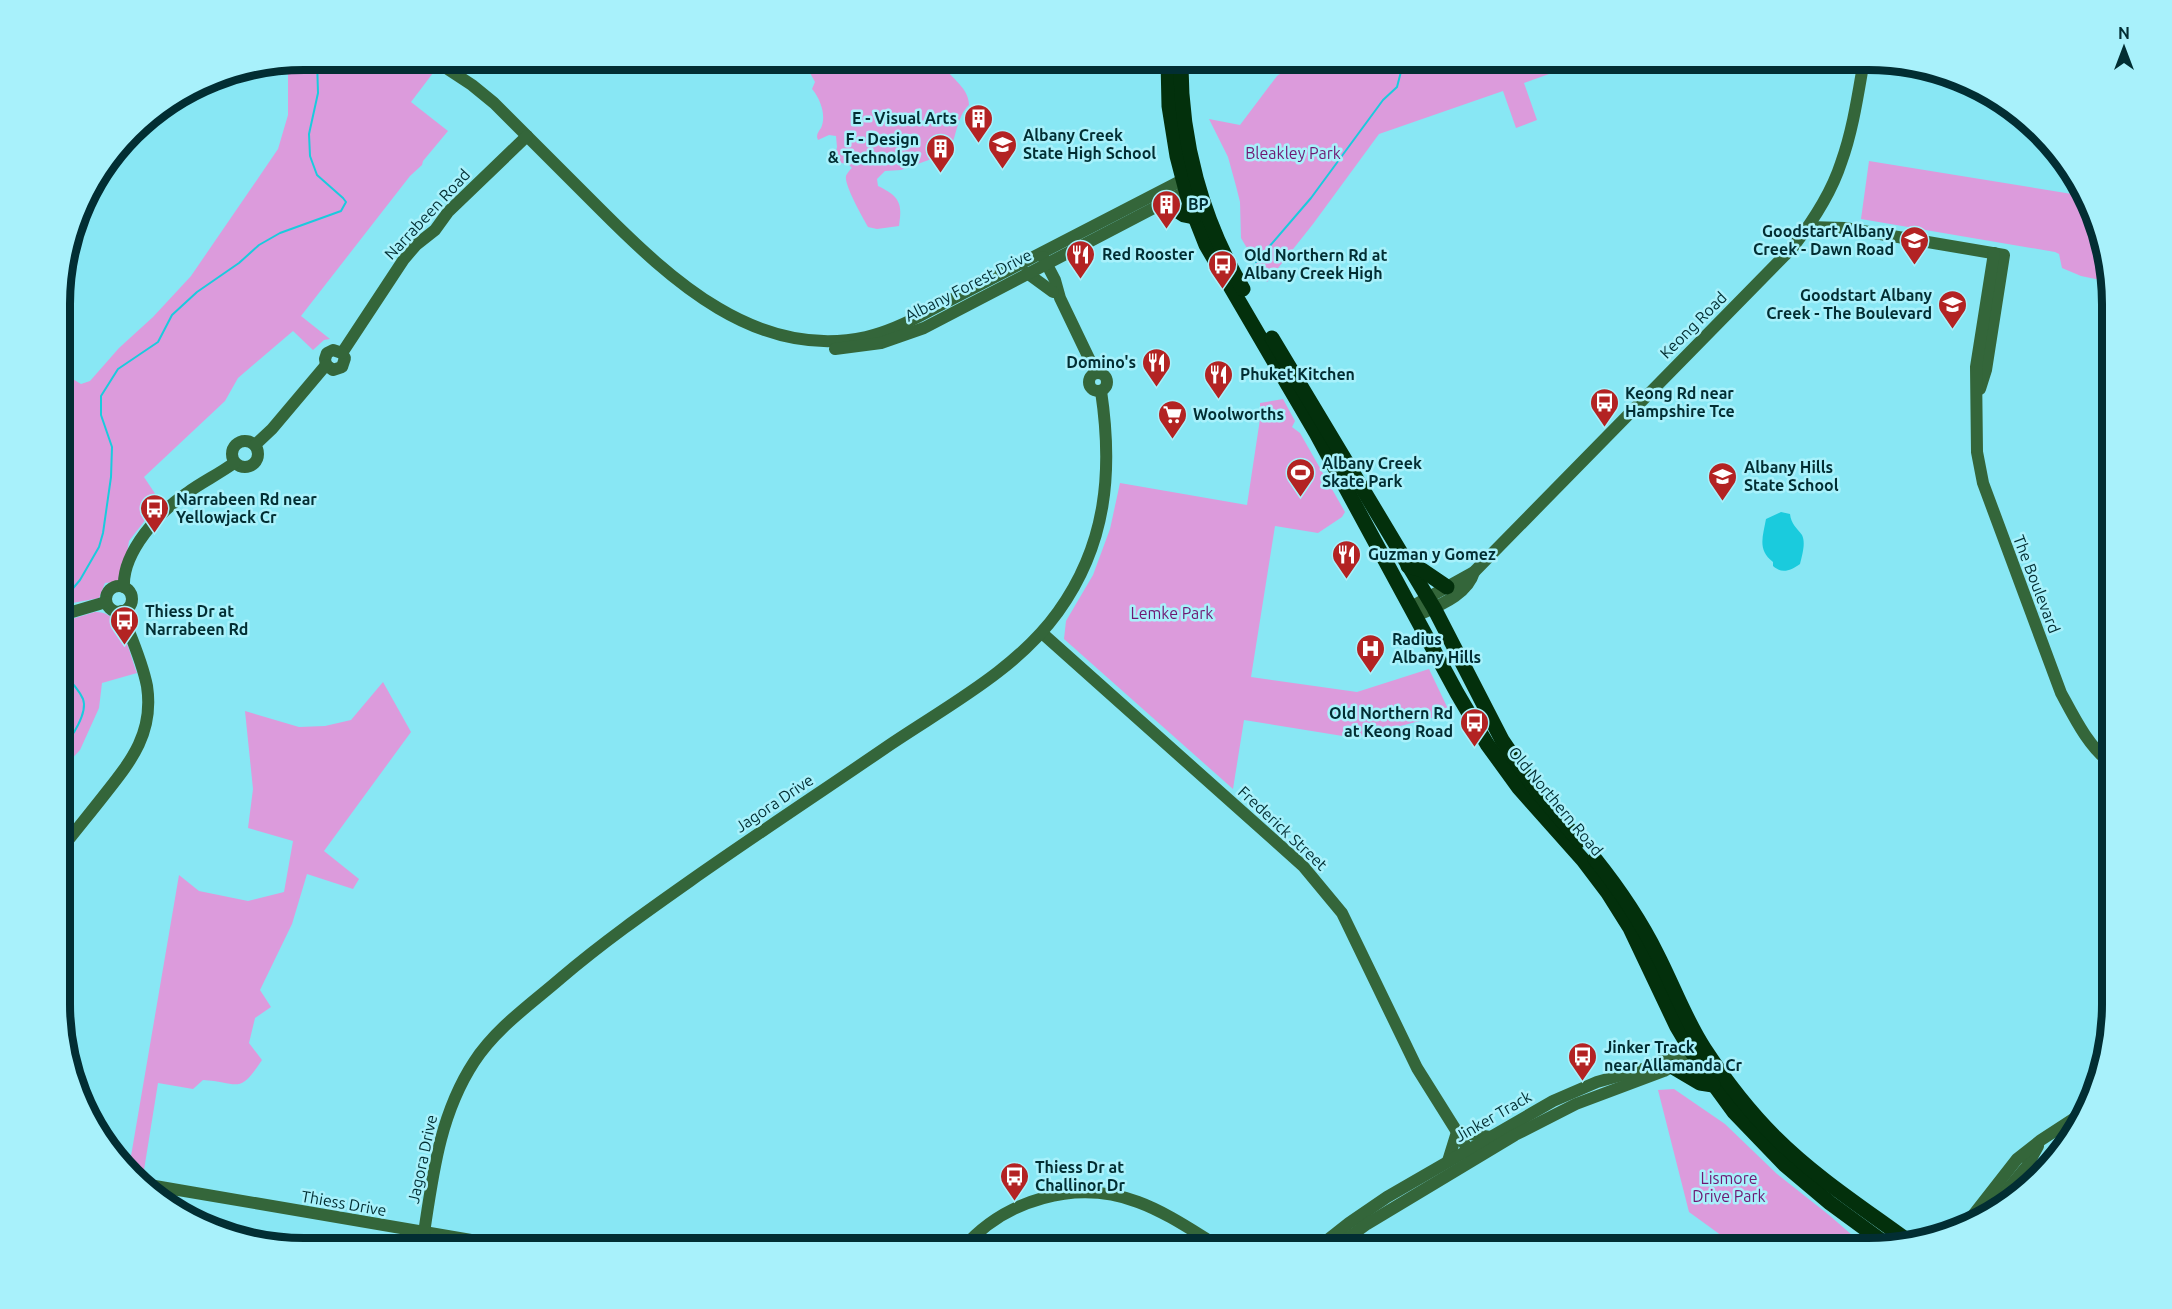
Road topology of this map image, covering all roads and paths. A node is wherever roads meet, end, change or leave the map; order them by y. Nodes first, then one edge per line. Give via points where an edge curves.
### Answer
1 (450, 70) edge
2 (1168, 70) edge
3 (1182, 70) edge
4 (1862, 70) edge
5 (527, 136) junction
6 (1190, 182) junction
7 (1164, 202) junction
8 (1819, 210) junction
9 (1194, 217) junction
10 (1808, 226) junction
11 (1840, 228) junction
12 (1040, 260) junction
13 (654, 263) junction
14 (1027, 273) junction
15 (1056, 295) junction
16 (255, 445) junction
17 (234, 463) junction
18 (1408, 566) junction
19 (1474, 572) junction
20 (124, 587) junction
21 (1448, 587) junction
22 (106, 602) junction
23 (1431, 603) junction
24 (121, 611) junction
25 (1413, 612) junction
26 (70, 613) edge
27 (1042, 633) junction
28 (2102, 755) edge
29 (70, 838) edge
30 (1696, 1047) junction
31 (1673, 1067) junction
32 (1713, 1085) junction
33 (2071, 1121) edge
34 (1457, 1132) junction
35 (1490, 1137) junction
36 (2041, 1140) junction
37 (1471, 1154) junction
38 (1448, 1161) junction
39 (159, 1188) edge
40 (2003, 1196) edge
41 (1976, 1212) edge
42 (424, 1233) junction
43 (1903, 1236) edge
44 (455, 1238) edge
45 (974, 1238) edge
46 (1205, 1238) edge
47 (1330, 1238) edge
48 (1348, 1238) edge
49 (1879, 1238) edge

1 - 5 street, Albany Forest Drive via 483,93
2 - 6 highway, Old Northern Road via 1171,122
3 - 6 highway, Old Northern Road
4 - 8 street, Keong Road via 1841,164
5 - 13 street, Albany Forest Drive
5 - 16 street, Narrabeen Road via 416,245 342,353 327,353 326,365
6 - 7 street, Albany Forest Drive
6 - 9 highway, Old Northern Road
6 - 12 street, Albany Forest Drive
6 - 18 highway, Old Northern Road via 1239,282
7 - 9 highway
7 - 12 street, Albany Forest Drive
8 - 10 street, Keong Road
8 - 11 street
9 - 25 highway, Old Northern Road via 1206,245 1303,410
10 - 11 street
10 - 19 street, Keong Road via 1784,257
11 - 28 street, The Boulevard via 1999,254 1976,368 1977,452 1983,483 2061,693
12 - 13 street, Albany Forest Drive via 888,330 866,337 816,341 756,328 723,313
12 - 14 street, Albany Forest Drive
12 - 15 street via 1060,292
13 - 14 street, Albany Forest Drive via 665,279 688,298 734,326 776,341 835,349 881,343 924,328
14 - 15 street
15 - 27 street, Jagora Drive via 1096,374 1104,375 1108,381 1101,391 1108,463 1105,496 1091,550 1078,579
16 - 17 street via 248,441 237,443 231,455
16 - 17 street via 258,457 254,464 242,467
17 - 20 street via 185,494 154,522 131,558 123,576
18 - 21 highway
18 - 23 highway, Old Northern Road
19 - 21 street, Keong Road
19 - 23 street, Keong Road via 1466,586
20 - 22 street via 111,588
20 - 24 street via 132,600
21 - 23 street, Keong Road
22 - 24 street via 111,609
22 - 26 street
23 - 25 street, Keong Road
23 - 30 highway, Old Northern Road via 1518,765 1615,884 1637,918 1658,955
24 - 29 street via 147,687 147,717 129,764
25 - 30 highway, Old Northern Road via 1493,753 1619,909 1677,1027
27 - 34 street, Frederick Street via 1253,820 1326,893 1342,913 1417,1068
27 - 42 street, Jagora Drive via 997,672 610,937 507,1023 475,1060 448,1112
30 - 31 street, Jinker Track
30 - 32 highway, Old Northern Road
30 - 35 street, Jinker Track via 1571,1093
30 - 43 highway, Old Northern Road via 1775,1137 1821,1178
31 - 32 highway via 1700,1083
31 - 37 street, Jinker Track via 1556,1113
32 - 49 highway, Old Northern Road via 1785,1165
33 - 36 street
34 - 35 street
34 - 37 street, Frederick Street
34 - 38 street
35 - 37 street, Jinker Track
36 - 40 street via 2027,1166
36 - 41 street via 2017,1159
37 - 38 street, Jinker Track
37 - 48 street, Jinker Track
38 - 47 street, Jinker Track via 1363,1213
39 - 42 street, Thiess Drive
42 - 44 street, Thiess Drive
45 - 46 street via 990,1223 1020,1206 1078,1192 1138,1201

